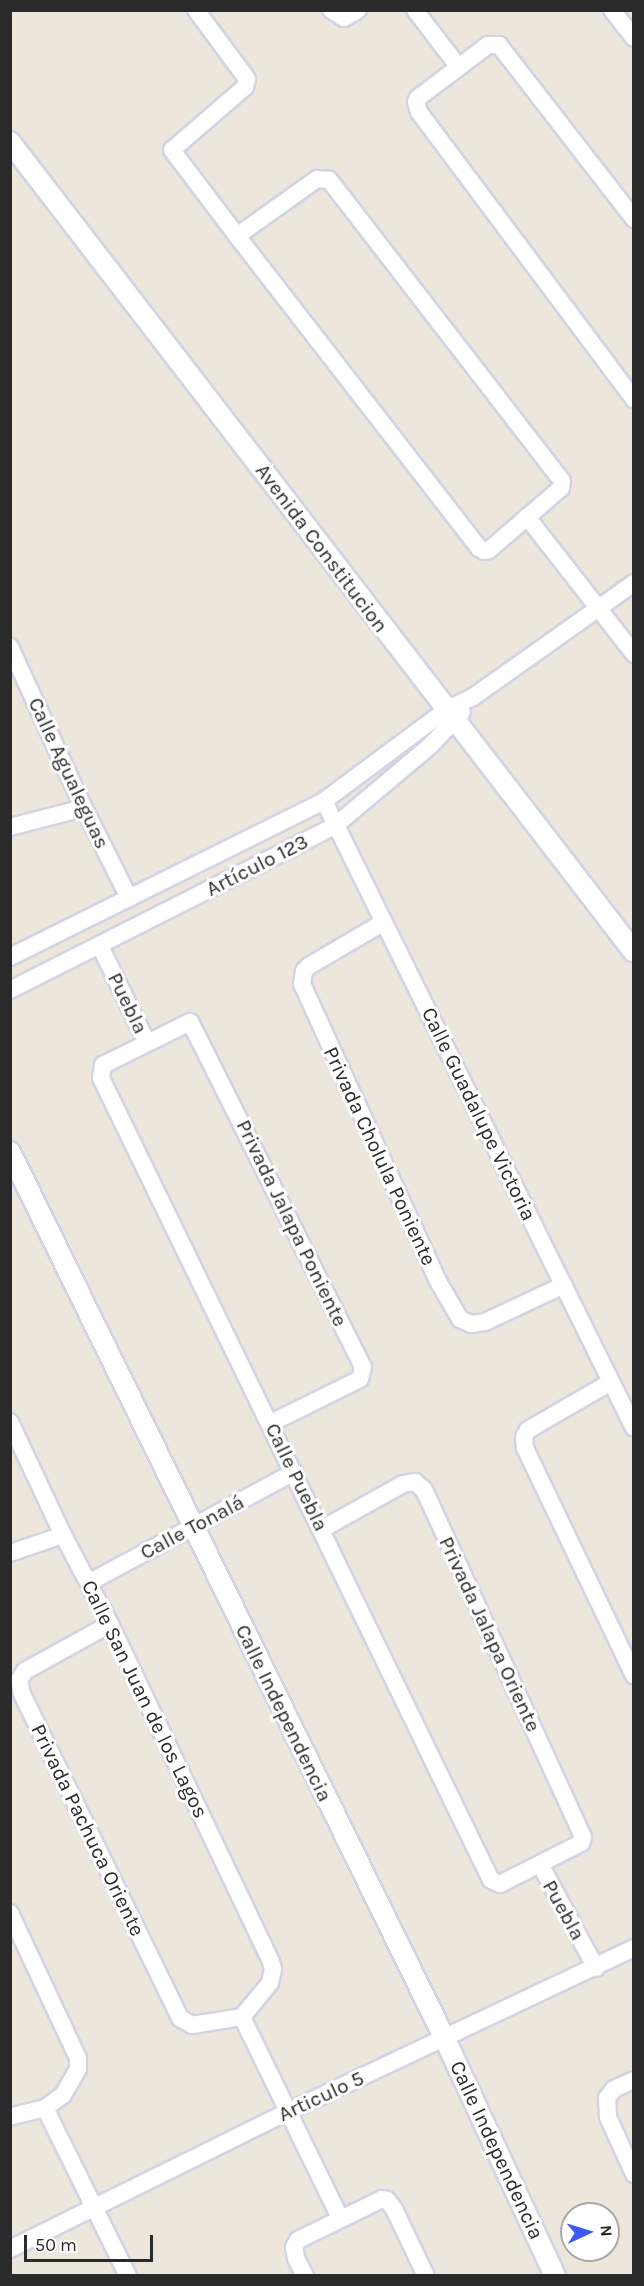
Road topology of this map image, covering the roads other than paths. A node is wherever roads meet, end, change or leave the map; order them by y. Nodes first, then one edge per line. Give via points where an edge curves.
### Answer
1 (196, 10) edge
2 (331, 10) edge
3 (358, 10) edge
4 (415, 10) edge
5 (612, 10) edge
6 (633, 38) edge
7 (458, 66) junction
8 (10, 142) edge
9 (633, 219) edge
10 (237, 236) junction
11 (633, 399) edge
12 (527, 517) junction
13 (633, 583) edge
14 (598, 610) junction
15 (10, 647) edge
16 (633, 654) edge
17 (451, 716) junction
18 (324, 801) junction
19 (84, 808) junction
20 (336, 825) junction
21 (10, 827) edge
22 (129, 898) junction
23 (384, 922) junction
24 (100, 946) junction
25 (633, 952) edge
26 (10, 957) edge
27 (10, 990) edge
28 (147, 1043) junction
29 (101, 1071) joint
30 (10, 1152) edge
31 (564, 1285) junction
32 (611, 1382) junction
33 (10, 1422) edge
34 (271, 1423) junction
35 (633, 1428) edge
36 (294, 1472) junction
37 (193, 1527) junction
38 (322, 1529) junction
39 (63, 1535) junction
40 (10, 1553) edge
41 (90, 1582) junction
42 (110, 1624) junction
43 (633, 1675) edge
44 (540, 1864) junction
45 (495, 1884) joint
46 (10, 1913) edge
47 (633, 1948) edge
48 (596, 1968) junction
49 (242, 2017) junction
50 (445, 2039) junction
51 (633, 2080) edge
52 (45, 2108) junction
53 (286, 2112) junction
54 (10, 2117) edge
55 (633, 2175) edge
56 (93, 2207) junction
57 (340, 2218) junction
58 (10, 2249) edge
59 (128, 2276) edge
60 (305, 2276) edge
61 (426, 2276) edge
62 (555, 2276) edge

1 - 10 street via 247,80 245,87 172,150
2 - 3 street via 344,18
4 - 7 street
5 - 6 street
7 - 9 street via 488,45 499,45
7 - 11 street via 418,98 416,107
8 - 17 street, Avenida Constitucion
10 - 12 street via 479,548 489,550
10 - 12 street via 317,179 329,180 562,481 561,488
12 - 14 street
13 - 14 street, Artículo 123
14 - 16 street
14 - 17 street, Artículo 123
15 - 19 street, Calle Agualeguas
17 - 18 street, Artículo 123
17 - 20 street, Artículo 123
17 - 25 street, Avenida Constitucion
18 - 20 street, Calle Guadalupe Victoria
18 - 22 street, Artículo 123
19 - 21 street
19 - 22 street, Calle Agualeguas
20 - 23 street, Calle Guadalupe Victoria
20 - 24 street, Artículo 123
22 - 26 street, Artículo 123
23 - 31 street, Calle Guadalupe Victoria
23 - 31 street, Privada Cholula Poniente via 309,966 302,984 439,1283 460,1319 471,1324 485,1322
24 - 27 street, Artículo 123
24 - 28 street, Puebla
28 - 29 street, Puebla via 103,1065
28 - 34 street, Privada Jalapa Poniente via 184,1024 194,1025 363,1367 360,1379
29 - 34 street, Calle Puebla via 100,1078
30 - 37 street, Calle Independencia
31 - 32 street, Calle Guadalupe Victoria
32 - 35 street, Calle Guadalupe Victoria
32 - 43 street via 528,1430 524,1437 525,1448
33 - 39 street, Calle San Juan de los Lagos
34 - 36 street, Calle Puebla
36 - 37 street, Calle Tonalá
36 - 38 street, Calle Puebla
37 - 41 street, Calle Tonalá
37 - 50 street, Calle Independencia
38 - 44 street, Privada Jalapa Oriente via 403,1484 416,1482 424,1490 583,1837 581,1843
38 - 45 street, Calle Puebla
39 - 40 street
39 - 41 street, Calle San Juan de los Lagos
41 - 42 street, Calle San Juan de los Lagos
42 - 49 street, Calle San Juan de los Lagos via 271,1962 272,1977
42 - 49 street, Privada Pachuca Oriente via 25,1671 19,1680 22,1694 180,2018 192,2025
44 - 45 street, Puebla
44 - 48 street, Puebla
46 - 52 street via 78,2058 73,2080 63,2095
47 - 48 street, Articulo 5
48 - 50 street, Articulo 5
49 - 53 street
50 - 53 street, Articulo 5
50 - 62 street, Calle Independencia
51 - 55 street via 614,2089 607,2098 608,2117
52 - 54 street
52 - 56 street
53 - 56 street, Articulo 5
53 - 57 street
56 - 58 street, Articulo 5
56 - 59 street
57 - 60 street via 296,2243 296,2258
57 - 61 street via 387,2200

